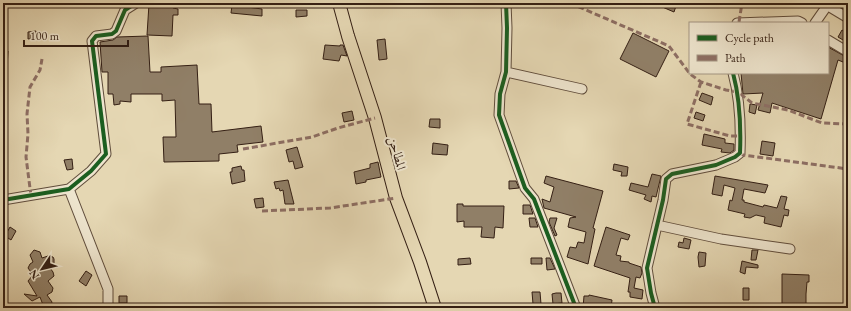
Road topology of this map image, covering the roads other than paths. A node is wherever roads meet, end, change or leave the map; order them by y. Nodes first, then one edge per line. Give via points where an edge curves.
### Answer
1 (136, 3) edge
2 (339, 3) edge
3 (506, 3) edge
4 (828, 4) edge
5 (848, 18) edge
6 (768, 22) edge
7 (800, 22) edge
8 (815, 22) edge
9 (829, 41) edge
10 (848, 52) edge
11 (506, 72) junction
12 (733, 74) edge
13 (582, 88) dead end
14 (70, 189) junction
15 (3, 200) edge
16 (657, 225) junction
17 (790, 249) dead end
18 (108, 308) edge
19 (436, 308) edge
20 (576, 308) edge
21 (655, 308) edge

1 - 14 street via 125,10 116,31 93,37 106,154
2 - 19 main road, المطاحن via 375,118 396,198
3 - 11 street
4 - 5 street
4 - 8 street
6 - 7 street
9 - 10 street
11 - 13 street
11 - 20 street via 500,94 499,115 525,188 534,199
12 - 16 street via 738,92 740,153 716,164 668,176
14 - 15 street
14 - 18 street via 108,289
16 - 17 street via 721,239
16 - 21 street via 647,268

